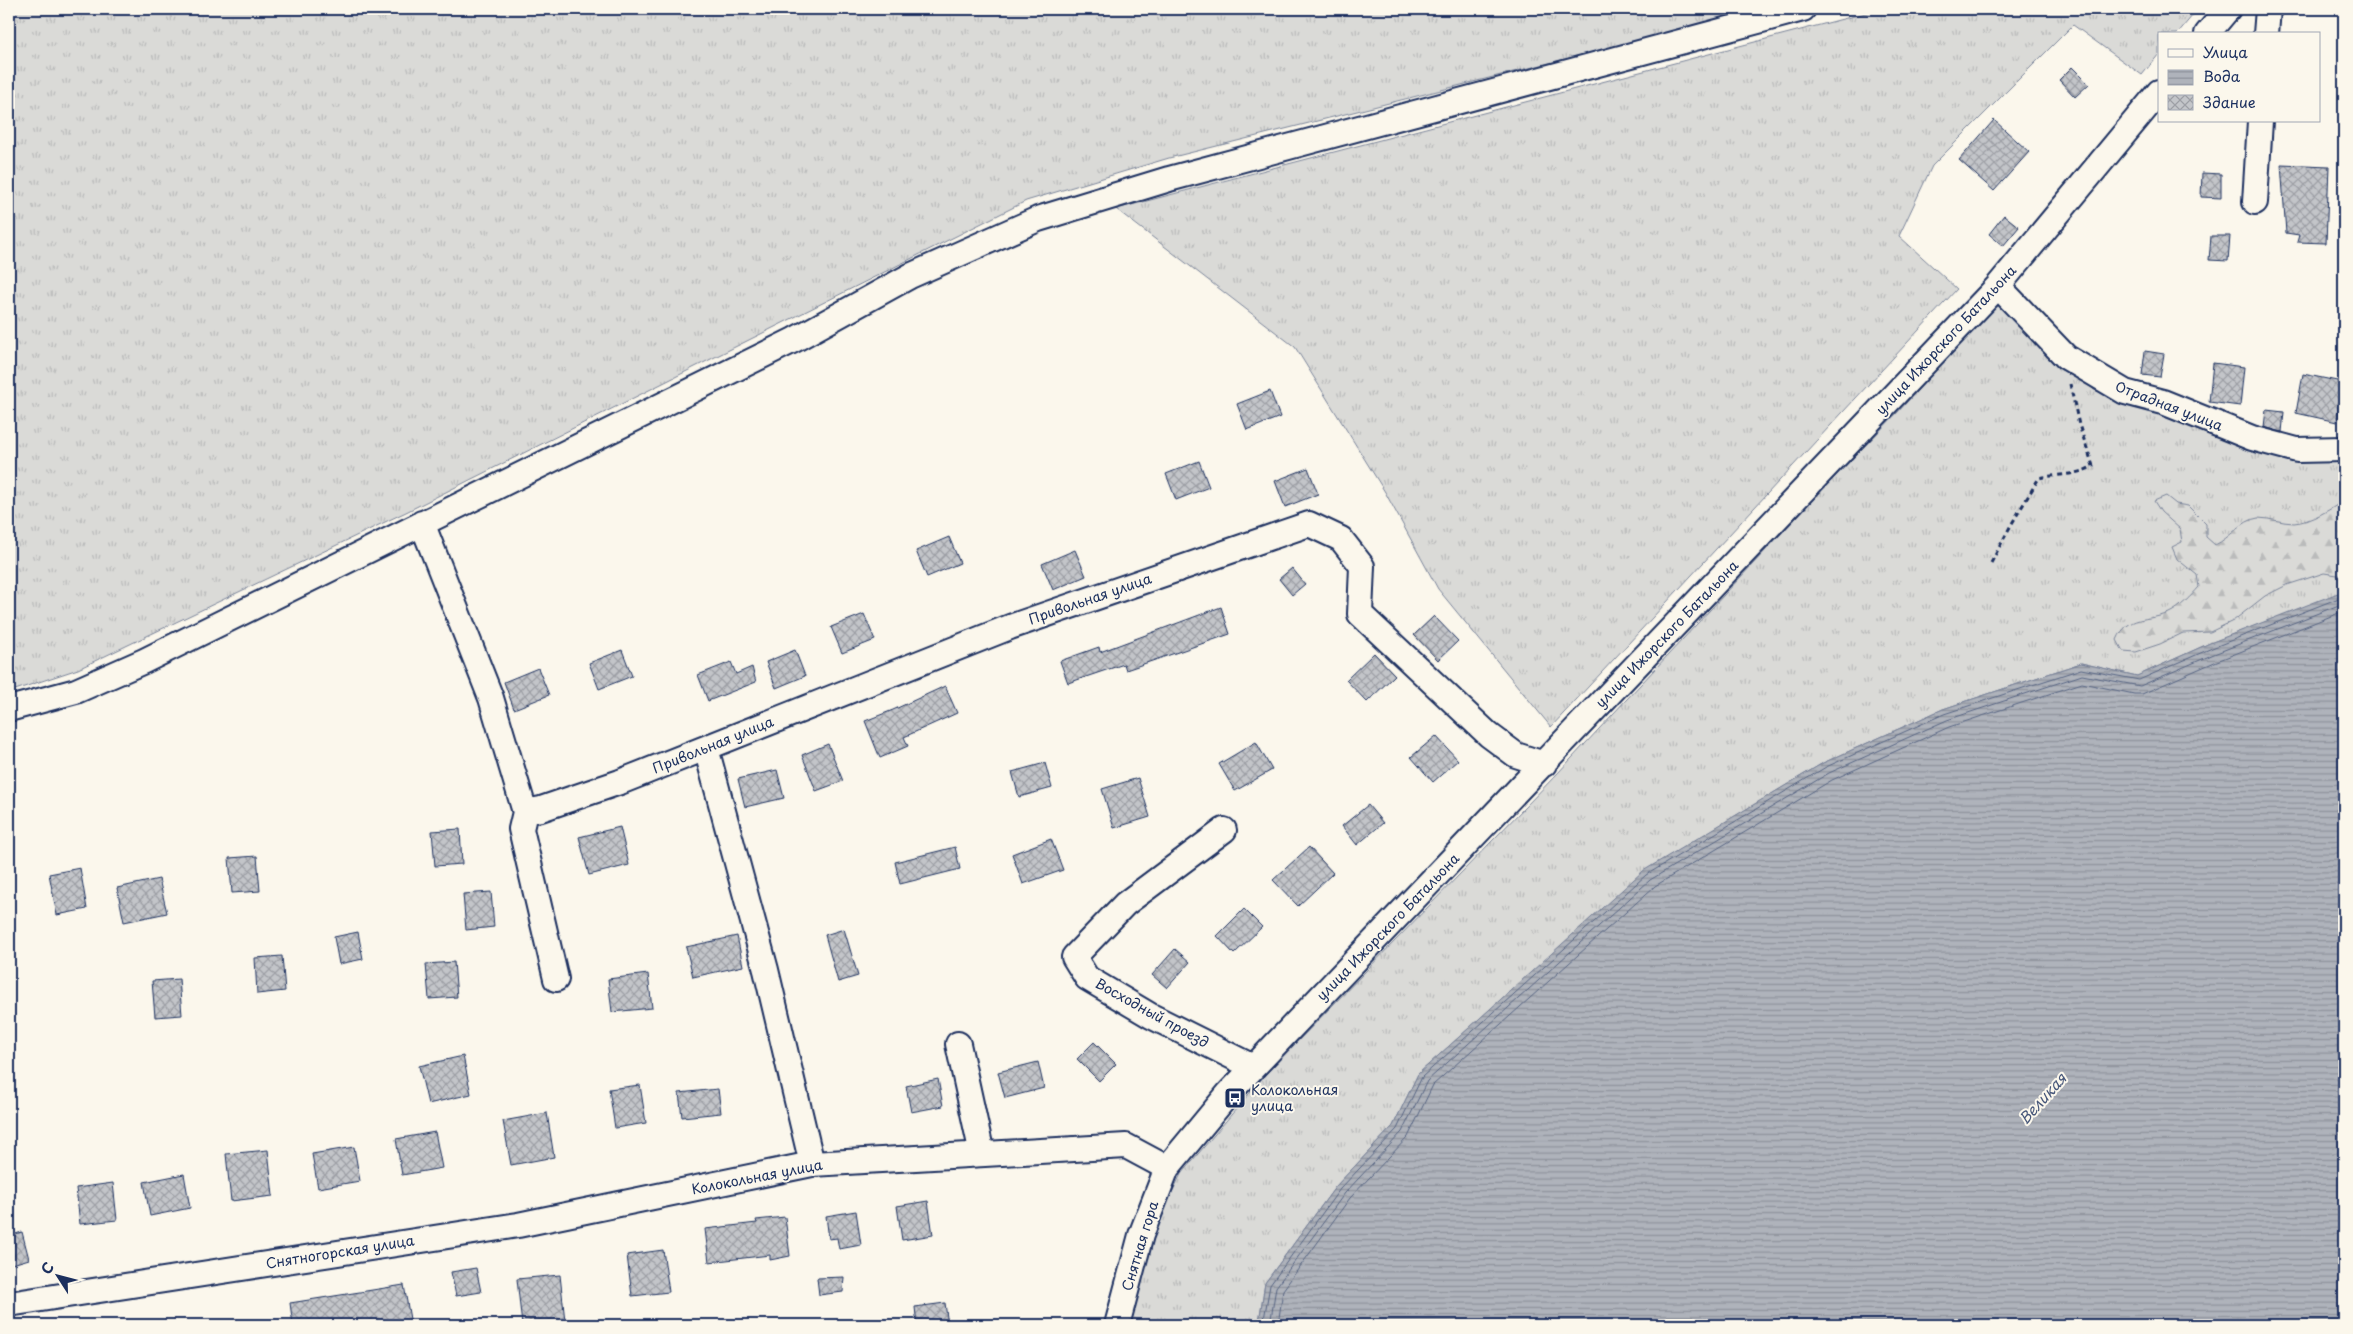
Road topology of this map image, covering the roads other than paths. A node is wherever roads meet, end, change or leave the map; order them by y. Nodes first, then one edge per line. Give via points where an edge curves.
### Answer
1 (1803, 9) edge
2 (2228, 9) edge
3 (2268, 9) edge
4 (2209, 32) edge
5 (2266, 32) edge
6 (2158, 93) edge
7 (2260, 122) edge
8 (2255, 202) dead end
9 (1998, 286) junction
10 (2344, 449) edge
11 (422, 523) junction
12 (9, 710) edge
13 (706, 748) junction
14 (1544, 764) junction
15 (533, 810) junction
16 (1224, 830) dead end
17 (556, 979) dead end
18 (958, 1044) dead end
19 (1253, 1068) junction
20 (982, 1154) junction
21 (812, 1164) junction
22 (1166, 1168) junction
23 (670, 1194) joint
24 (9, 1304) edge
25 (1117, 1325) edge

1 - 11 street via 1169,180 1038,220 910,276 794,340
2 - 4 street
3 - 5 street
6 - 9 street, улица Ижорского Батальона
7 - 8 street
9 - 10 street, Отрадная улица via 2066,357 2125,392 2162,402 2252,438 2297,450
9 - 14 street, улица Ижорского Батальона
11 - 12 street via 144,661 76,690
11 - 15 street
13 - 14 street, Привольная улица via 1010,627 1310,524 1341,539 1362,566 1360,614 1489,735 1516,755
13 - 15 street, Привольная улица via 620,782
13 - 21 street via 766,970
14 - 19 street, улица Ижорского Батальона
15 - 17 street via 521,829
16 - 19 street, Восходный проезд via 1124,904 1074,958 1086,978 1151,1016
18 - 20 street
19 - 22 street, улица Ижорского Батальона
20 - 21 street, Колокольная улица
20 - 22 street, Колокольная улица via 1126,1146
21 - 23 street, Колокольная улица
22 - 25 street, Снятная гора via 1141,1235
23 - 24 street, Снятногорская улица via 518,1225

